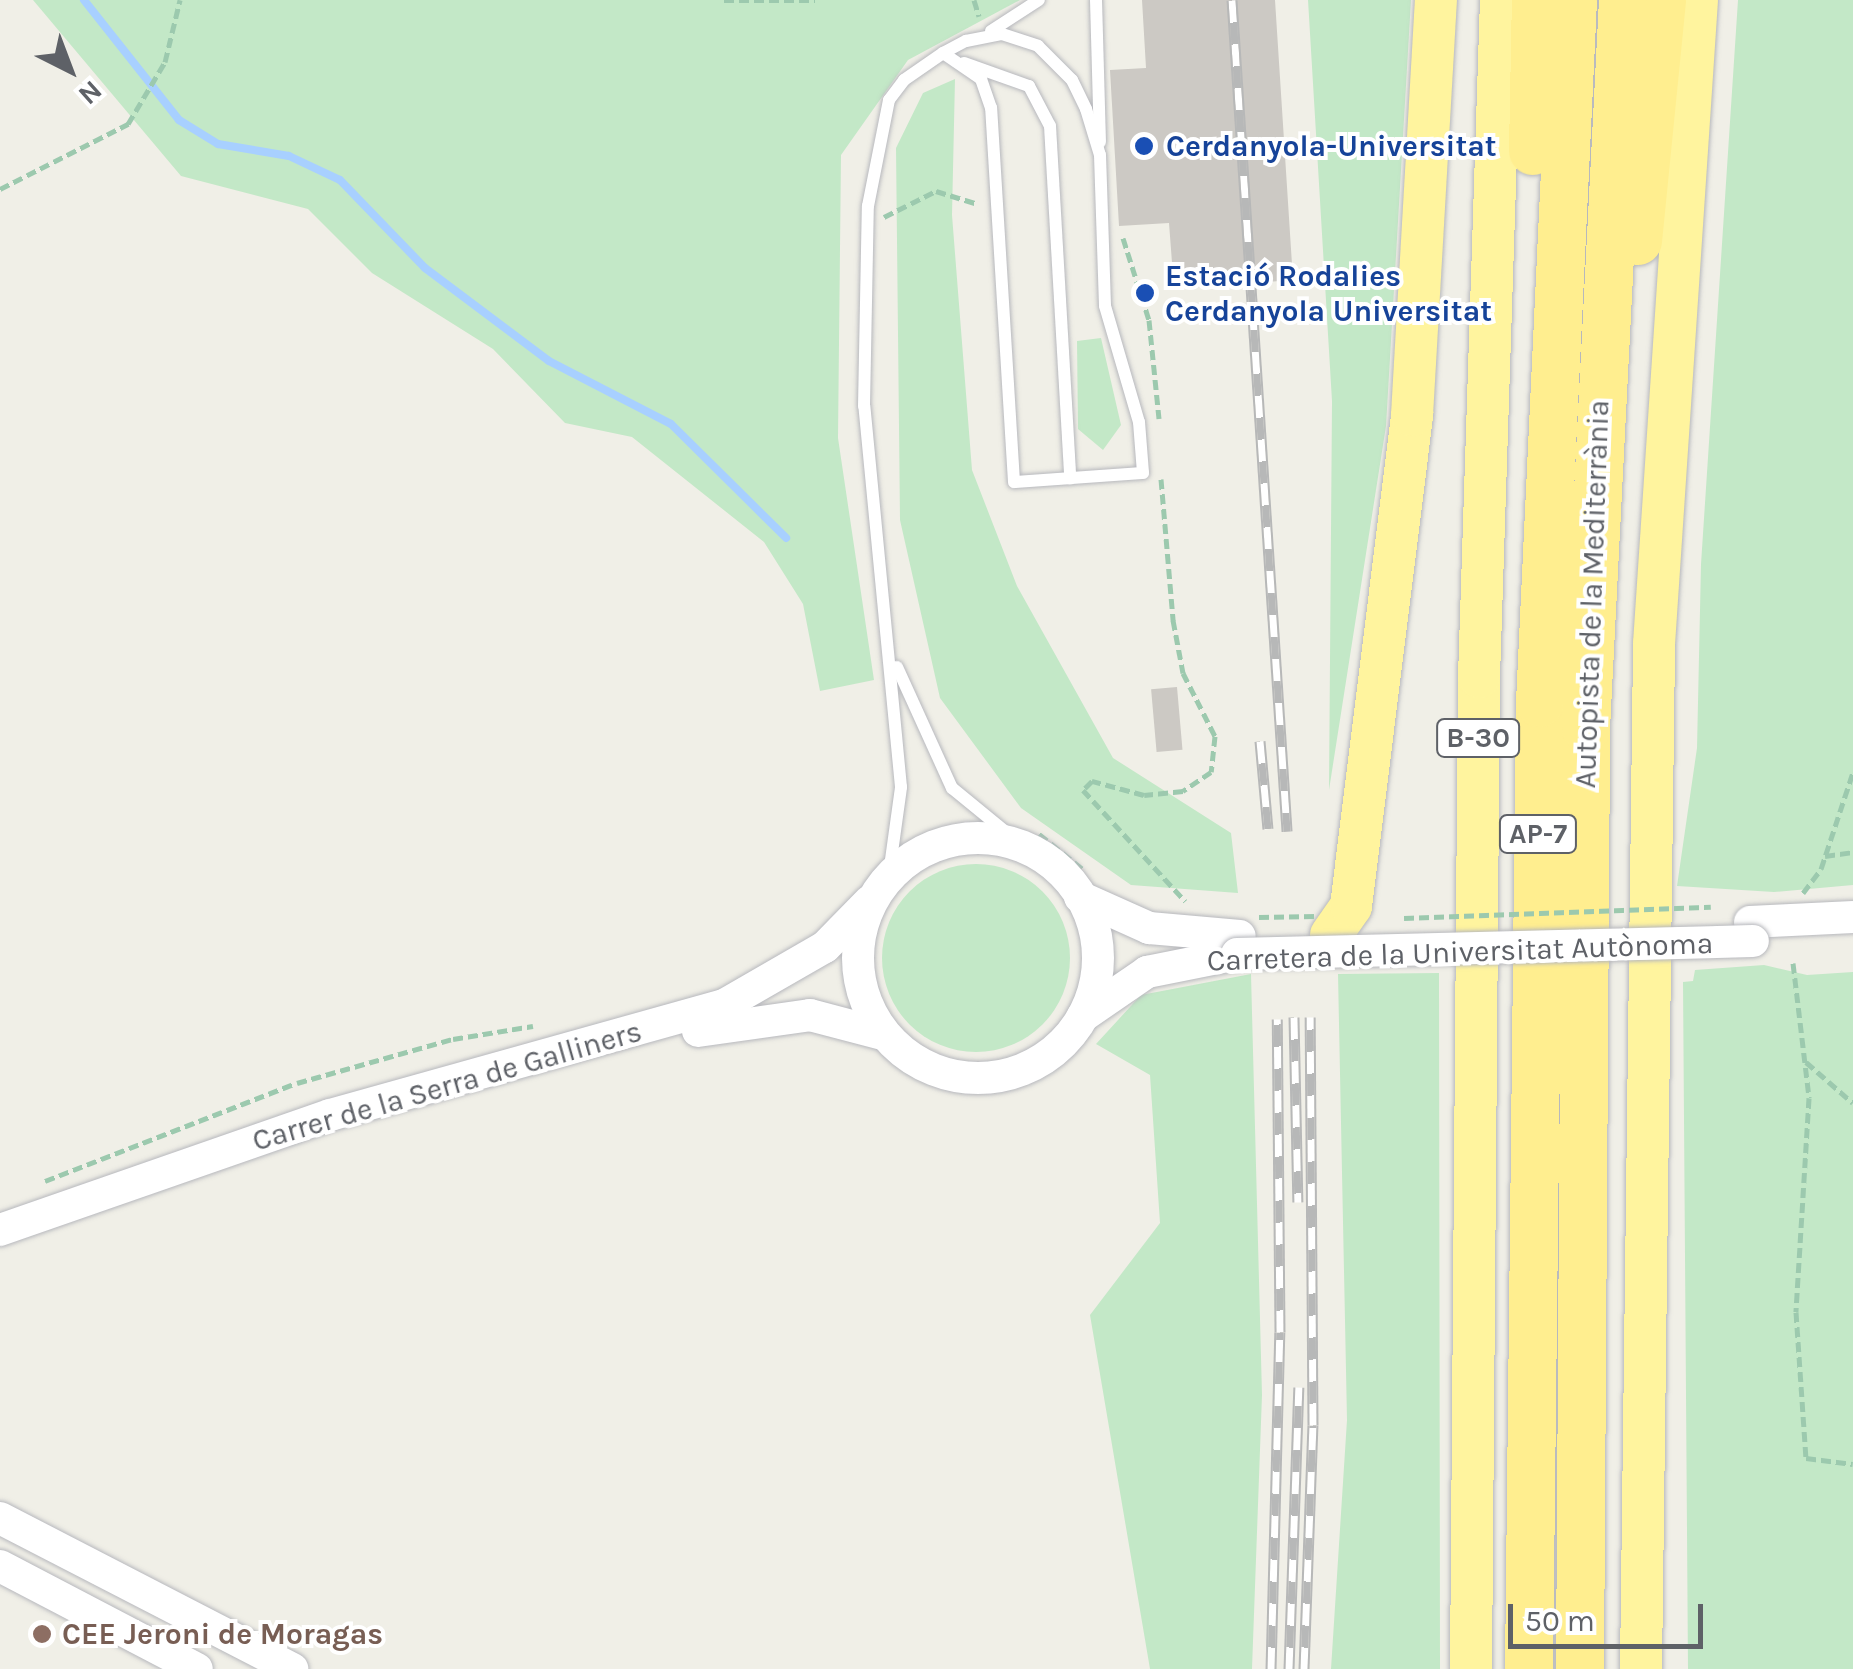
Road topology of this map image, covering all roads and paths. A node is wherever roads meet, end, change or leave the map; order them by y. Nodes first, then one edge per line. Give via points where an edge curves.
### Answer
1 (180, 0) edge
2 (724, 0) edge
3 (814, 0) edge
4 (1039, 0) edge
5 (1096, 0) edge
6 (1436, 0) edge
7 (1477, 0) edge
8 (1502, 0) edge
9 (1536, 0) edge
10 (1573, 0) edge
11 (1622, 0) edge
12 (1662, 0) edge
13 (1697, 0) edge
14 (1716, 0) edge
15 (984, 35) junction
16 (943, 53) junction
17 (962, 62) junction
18 (1100, 154) junction
19 (0, 189) edge
20 (996, 202) junction
21 (868, 226) junction
22 (1119, 226) dead end
23 (1486, 303) junction
24 (1160, 438) dead end
25 (1161, 473) dead end
26 (1070, 478) junction
27 (1594, 511) junction
28 (1544, 564) junction
29 (1654, 644) junction
30 (894, 660) junction
31 (1853, 772) edge
32 (1026, 837) junction
33 (1853, 852) edge
34 (1824, 856) junction
35 (880, 888) junction
36 (1090, 892) junction
37 (1189, 904) dead end
38 (1792, 904) dead end
39 (1711, 908) dead end
40 (1391, 918) dead end
41 (1853, 918) edge
42 (1323, 926) junction
43 (1751, 932) junction
44 (1245, 936) junction
45 (1853, 939) edge
46 (1793, 963) dead end
47 (1083, 1016) junction
48 (882, 1034) junction
49 (1804, 1060) junction
50 (1853, 1103) edge
51 (0, 1230) edge
52 (0, 1254) edge
53 (1853, 1464) edge
54 (0, 1518) edge
55 (0, 1528) edge
56 (0, 1566) edge
57 (0, 1577) edge
58 (88, 1613) junction
59 (198, 1669) edge
60 (278, 1669) edge
61 (292, 1669) edge
62 (1472, 1669) edge
63 (1529, 1669) edge
64 (1580, 1669) edge
65 (1641, 1669) edge

1 - 19 path via 164,39 165,62 128,124
2 - 3 path
4 - 15 lane
5 - 18 lane
6 - 42 highway via 1412,415 1351,906
7 - 23 highway
8 - 23 highway, B-30
9 - 28 highway via 1529,300
10 - 28 highway, Autopista de la Mediterrània / AP-7
11 - 27 highway, Autopista de la Mediterrània / AP-7
12 - 27 highway via 1634,280
13 - 29 highway
14 - 29 highway via 1678,538
15 - 16 lane
15 - 18 lane via 1022,38 1057,62 1072,80
16 - 17 lane
16 - 21 lane via 889,100
17 - 20 lane via 981,79 990,108
17 - 26 lane via 1029,86 1050,126
18 - 26 lane via 1104,306 1139,422 1142,473
20 - 21 path via 968,205 936,191
20 - 26 lane via 1014,482
21 - 30 lane via 867,470
22 - 24 path via 1149,320
23 - 62 highway, B-30
25 - 37 path via 1173,620 1183,673 1215,736 1211,772 1183,791 1144,795 1092,780 1083,790 1154,876
27 - 64 highway, Autopista de la Mediterrània / AP-7
28 - 63 highway, Autopista de la Mediterrània / AP-7
29 - 65 highway
30 - 32 lane via 952,788
30 - 35 lane via 901,787
31 - 34 path
32 - 35 street, Carrer de la Serra de Galliners via 959,838 922,850
32 - 36 street
32 - 36 path
33 - 34 path
34 - 38 path
35 - 48 street via 864,972
35 - 51 street, Carrer de la Serra de Galliners via 825,948 724,1005 330,1115
36 - 44 street, Carretera de la Universitat Autònoma via 1149,928
36 - 47 street via 1097,949
39 - 40 path, bridge
41 - 43 street, Carretera de la Universitat Autònoma
42 - 43 street, Carretera de la Universitat Autònoma
42 - 44 street, Carretera de la Universitat Autònoma
42 - 44 path, bridge
43 - 44 street, Carretera de la Universitat Autònoma, bridge
43 - 45 street, Carretera de la Universitat Autònoma
44 - 47 street, Carretera de la Universitat Autònoma via 1146,972
46 - 49 path
47 - 48 street, Carretera de la Universitat Autònoma via 1040,1059 994,1077 942,1074
48 - 52 street, Carrer de la Serra de Galliners via 832,1017 762,1018 580,1058 245,1157
49 - 50 path
49 - 53 path via 1796,1312 1806,1458
54 - 61 street
55 - 60 street
56 - 58 street
57 - 58 street
58 - 59 street

